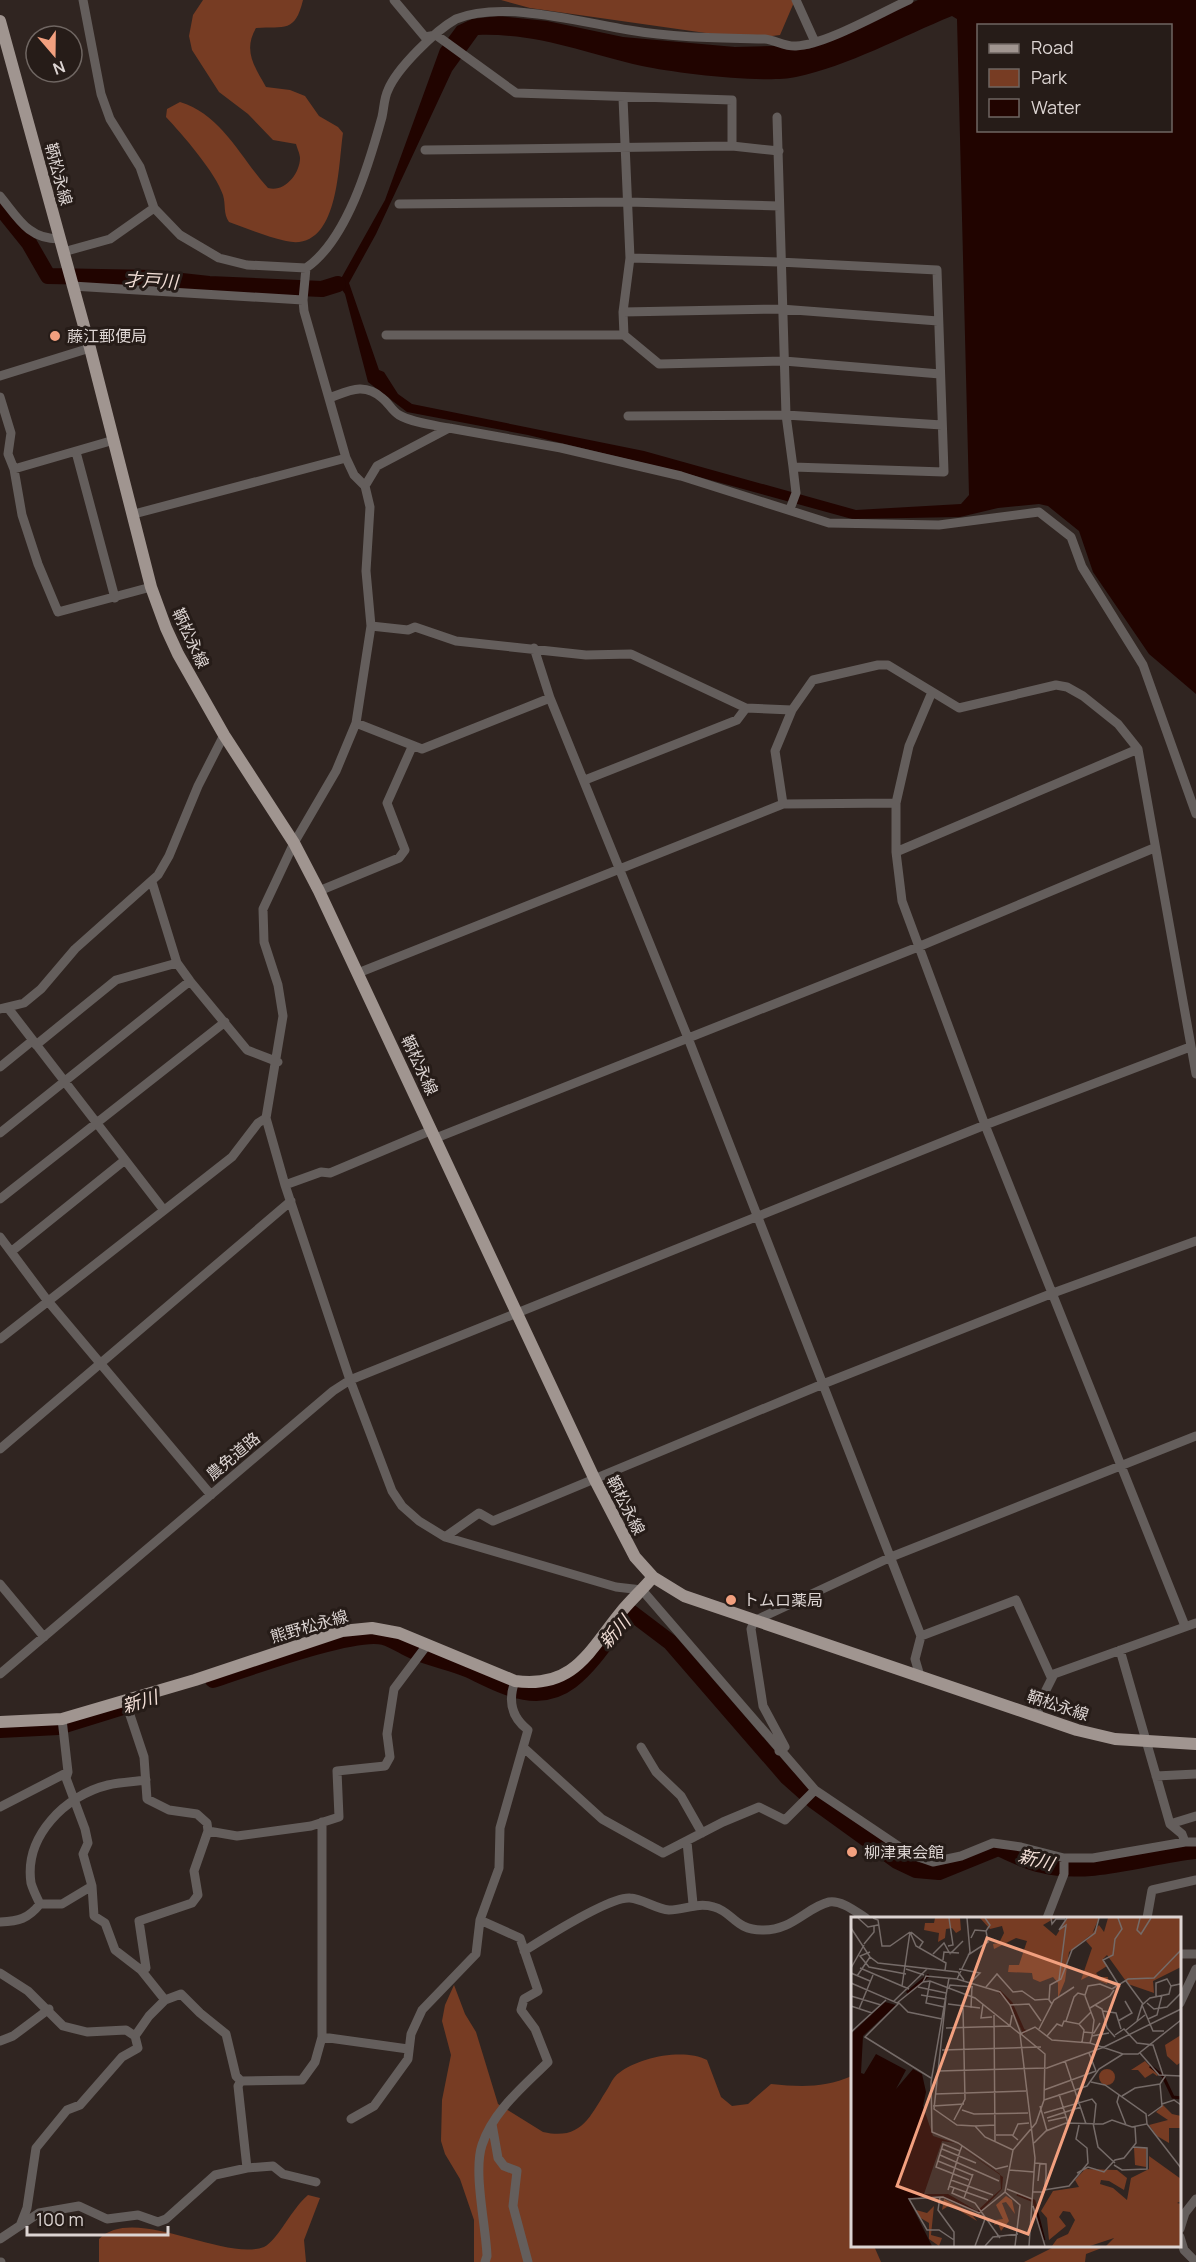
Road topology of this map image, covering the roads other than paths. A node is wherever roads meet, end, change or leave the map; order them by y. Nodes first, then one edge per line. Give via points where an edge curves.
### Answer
1 (83, 0) edge
2 (394, 0) edge
3 (796, 0) edge
4 (909, 0) edge
5 (0, 21) edge
6 (436, 35) junction
7 (815, 42) junction
8 (623, 98) junction
9 (777, 117) dead end
10 (732, 146) junction
11 (627, 148) junction
12 (425, 150) dead end
13 (779, 151) junction
14 (0, 196) edge
15 (627, 202) junction
16 (399, 204) dead end
17 (779, 206) junction
18 (154, 208) junction
19 (59, 239) junction
20 (63, 252) junction
21 (630, 258) junction
22 (779, 262) junction
23 (306, 268) junction
24 (72, 284) junction
25 (304, 291) junction
26 (781, 309) junction
27 (623, 312) junction
28 (939, 321) junction
29 (386, 335) dead end
30 (624, 335) junction
31 (90, 348) junction
32 (784, 362) junction
33 (940, 374) junction
34 (0, 375) edge
35 (0, 397) edge
36 (329, 398) junction
37 (786, 415) junction
38 (628, 416) dead end
39 (942, 425) junction
40 (449, 428) junction
41 (114, 440) junction
42 (76, 452) junction
43 (345, 458) junction
44 (793, 467) junction
45 (14, 468) junction
46 (365, 486) junction
47 (791, 506) junction
48 (134, 514) junction
49 (151, 587) junction
50 (115, 598) junction
51 (371, 626) junction
52 (534, 648) junction
53 (932, 692) junction
54 (550, 698) junction
55 (746, 708) junction
56 (792, 710) junction
57 (356, 723) junction
58 (224, 735) junction
59 (412, 747) junction
60 (1138, 749) junction
61 (585, 780) junction
62 (896, 803) junction
63 (783, 804) junction
64 (1196, 814) edge
65 (294, 843) junction
66 (1154, 848) junction
67 (896, 852) junction
68 (621, 868) junction
69 (152, 882) junction
70 (319, 891) junction
71 (918, 947) junction
72 (177, 963) junction
73 (358, 973) junction
74 (190, 981) junction
75 (4, 1008) edge
76 (225, 1022) junction
77 (688, 1038) junction
78 (34, 1043) junction
79 (1190, 1047) junction
80 (278, 1062) junction
81 (0, 1067) edge
82 (1196, 1074) edge
83 (64, 1082) junction
84 (266, 1118) junction
85 (97, 1123) junction
86 (985, 1125) junction
87 (0, 1133) edge
88 (434, 1134) junction
89 (125, 1160) junction
90 (285, 1185) junction
91 (0, 1199) edge
92 (291, 1201) junction
93 (163, 1209) junction
94 (756, 1216) junction
95 (0, 1237) edge
96 (1196, 1241) edge
97 (12, 1251) junction
98 (1053, 1293) junction
99 (47, 1300) junction
100 (517, 1312) junction
101 (0, 1339) edge
102 (99, 1362) junction
103 (350, 1380) junction
104 (823, 1384) junction
105 (1196, 1436) edge
106 (0, 1449) edge
107 (1120, 1464) junction
108 (595, 1480) junction
109 (211, 1495) junction
110 (445, 1537) junction
111 (891, 1557) junction
112 (653, 1577) junction
113 (0, 1584) edge
114 (642, 1590) junction
115 (754, 1621) junction
116 (1196, 1623) edge
117 (1185, 1626) junction
118 (921, 1636) junction
119 (44, 1637) junction
120 (427, 1645) junction
121 (1120, 1650) junction
122 (0, 1674) edge
123 (920, 1676) junction
124 (1051, 1677) junction
125 (515, 1681) junction
126 (125, 1700) junction
127 (1037, 1717) junction
128 (0, 1722) edge
129 (63, 1725) junction
130 (1146, 1742) junction
131 (1196, 1744) edge
132 (523, 1746) junction
133 (641, 1747) dead end
134 (779, 1751) junction
135 (68, 1772) junction
136 (1196, 1774) edge
137 (1156, 1776) junction
138 (146, 1780) junction
139 (815, 1790) junction
140 (75, 1800) junction
141 (0, 1807) edge
142 (1196, 1816) edge
143 (322, 1822) junction
144 (1170, 1824) junction
145 (208, 1831) junction
146 (702, 1833) junction
147 (687, 1842) junction
148 (1185, 1842) junction
149 (1196, 1842) edge
150 (1064, 1858) junction
151 (1196, 1880) edge
152 (92, 1886) junction
153 (40, 1904) junction
154 (693, 1904) junction
155 (864, 1917) edge
156 (1047, 1917) edge
157 (1147, 1917) edge
158 (480, 1920) junction
159 (0, 1922) edge
160 (524, 1951) junction
161 (141, 1970) junction
162 (1196, 1970) edge
163 (0, 1973) edge
164 (1181, 1999) edge
165 (165, 2000) junction
166 (49, 2009) junction
167 (135, 2036) junction
168 (322, 2037) junction
169 (0, 2041) edge
170 (408, 2049) junction
171 (242, 2081) junction
172 (351, 2119) dead end
173 (492, 2124) junction
174 (247, 2168) junction
175 (316, 2181) dead end
176 (1196, 2199) edge
177 (1181, 2224) edge
178 (20, 2226) junction
179 (0, 2239) edge
180 (1181, 2242) edge
181 (485, 2262) edge
182 (528, 2262) edge
183 (1196, 2262) edge

1 - 18 street via 101,94 110,119 140,167
2 - 6 street via 425,37
3 - 7 street
4 - 7 street
5 - 19 main road, 鞆松永線
6 - 7 street via 458,18 498,9 553,13 627,30 707,39 768,39 794,46
6 - 8 street via 516,93
6 - 23 street via 418,50 388,90 365,169 341,228 326,251
8 - 10 street via 732,100
8 - 11 street
9 - 13 street
10 - 11 street
10 - 13 street
11 - 12 street
11 - 15 street
13 - 17 street
14 - 19 street via 31,233 44,239
15 - 16 street
15 - 17 street
15 - 21 street
17 - 22 street
18 - 20 street via 110,239
18 - 23 street via 180,236 219,258 247,265
19 - 20 main road, 鞆松永線
20 - 24 main road, 鞆松永線
21 - 22 street
21 - 27 street
22 - 26 street
22 - 28 street via 936,270
23 - 25 street
24 - 25 street
24 - 31 main road, 鞆松永線
25 - 36 street
26 - 27 street
26 - 28 street
26 - 32 street
27 - 30 street
28 - 33 street
29 - 30 street
30 - 32 street via 659,364
31 - 34 street
31 - 41 main road, 鞆松永線
32 - 33 street
32 - 37 street
33 - 39 street
35 - 45 street via 10,433 8,454
36 - 40 street via 359,387 368,389 398,414
36 - 43 street
37 - 38 street
37 - 39 street
37 - 44 street
39 - 44 street via 944,472
40 - 46 street via 377,465
40 - 47 street via 561,448
41 - 42 street
41 - 48 main road, 鞆松永線
42 - 45 street
42 - 50 street
43 - 46 street
43 - 48 street
44 - 47 street via 796,493
45 - 50 street via 21,515 58,612
46 - 51 street via 370,507 366,571
47 - 64 street via 829,523 896,525 939,525 1039,512 1071,537 1082,567 1143,665
48 - 49 main road, 鞆松永線
49 - 50 street
49 - 58 main road, 鞆松永線 via 178,654
51 - 52 street via 408,630 415,627 456,641
51 - 57 street
52 - 54 street
52 - 55 street via 586,655 631,654
53 - 56 street via 888,665 878,665 813,680
53 - 60 street via 959,708 1056,685 1067,687 1118,724
53 - 62 street via 909,746
54 - 59 street via 422,749
54 - 61 street
55 - 56 street
55 - 61 street via 737,720
56 - 63 street via 775,751
57 - 59 street
57 - 65 street via 336,771
58 - 65 main road, 鞆松永線
58 - 69 street via 169,856
59 - 70 street via 387,802 405,850 399,858
60 - 66 street
60 - 67 street
61 - 68 street
62 - 63 street
62 - 67 street
63 - 68 street
65 - 70 main road, 鞆松永線
65 - 80 street via 262,909 264,942 283,1016
66 - 71 street
66 - 79 street
67 - 71 street via 902,900
68 - 73 street
68 - 77 street
69 - 72 street
69 - 75 street via 75,948 41,989 24,1003
70 - 73 main road, 鞆松永線
71 - 77 street
71 - 86 street
72 - 74 street
72 - 78 street via 116,980
73 - 88 main road, 鞆松永線
74 - 76 street
74 - 83 street
75 - 78 street
76 - 80 street via 247,1050
76 - 85 street
77 - 88 street
77 - 94 street
78 - 81 street
78 - 83 street
79 - 82 street
79 - 86 street, 農免道路
80 - 84 street
83 - 85 street
83 - 87 street
84 - 90 street
84 - 93 street via 232,1157
85 - 89 street
85 - 91 street
86 - 94 street, 農免道路
86 - 98 street
88 - 90 street via 330,1173 321,1172
88 - 100 main road, 鞆松永線
89 - 93 street
89 - 97 street
90 - 92 street
92 - 102 street
92 - 103 street
93 - 99 street
94 - 100 street, 農免道路
94 - 104 street
95 - 97 street
96 - 98 street
97 - 99 street
98 - 104 street
98 - 107 street
99 - 101 street
99 - 102 street
100 - 103 street, 農免道路
100 - 108 main road, 鞆松永線
102 - 106 street
102 - 109 street
103 - 109 street, 農免道路
103 - 110 street via 392,1491 419,1521
104 - 108 street
104 - 111 street
105 - 107 street
107 - 111 street
107 - 117 street
108 - 110 street via 493,1521 478,1513
108 - 112 main road, 鞆松永線 via 622,1536
109 - 119 street, 農免道路
110 - 114 street via 616,1587
111 - 115 street
111 - 118 street
112 - 114 main road, 熊野松永線
112 - 115 main road, 鞆松永線 via 684,1596
113 - 119 street
114 - 125 main road, 熊野松永線 via 585,1660 569,1672 551,1680
114 - 134 street
115 - 123 main road, 鞆松永線
115 - 134 street via 751,1629 763,1706 784,1747
116 - 117 street
117 - 121 street
118 - 123 street via 915,1659
118 - 124 street via 1016,1600
119 - 122 street, 農免道路
120 - 125 main road, 熊野松永線
120 - 126 main road, 熊野松永線 via 399,1633 372,1628 342,1631
120 - 143 street via 394,1689 387,1734 390,1757 385,1766 337,1771 339,1817
121 - 124 street
121 - 130 street
123 - 127 main road, 鞆松永線
124 - 127 street
125 - 132 street via 510,1696 516,1721 528,1730
126 - 129 main road, 熊野松永線
126 - 138 street via 144,1757
127 - 130 main road, 鞆松永線 via 1115,1739
128 - 129 main road, 熊野松永線
129 - 135 street
130 - 131 main road, 鞆松永線
130 - 137 street
132 - 147 street via 620,1831 663,1853
132 - 158 street via 500,1828 499,1868
133 - 146 street via 656,1772 681,1796
134 - 139 street
135 - 140 street via 66,1778
135 - 141 street
136 - 137 street
137 - 144 street
138 - 140 street via 107,1785
138 - 145 street via 147,1799 169,1810 197,1814 207,1822
139 - 146 street via 785,1820 759,1807
139 - 150 street via 910,1854 933,1862 993,1844
140 - 152 street via 88,1843 83,1854
140 - 153 street via 59,1810 40,1838 31,1868 32,1885
142 - 144 street
143 - 145 street via 237,1836
143 - 168 street
144 - 148 street
145 - 161 street via 194,1871 198,1895 192,1903 139,1921 146,1968
146 - 147 street
147 - 154 street
148 - 149 street
148 - 150 street via 1094,1858
150 - 156 street via 1064,1874
151 - 157 street via 1152,1890
152 - 153 street via 62,1904
152 - 161 street via 94,1916 105,1923 115,1950
153 - 159 street via 30,1917
154 - 155 street via 715,1907 745,1928 763,1930 783,1927 830,1902
154 - 160 street via 669,1910 629,1898 615,1900
158 - 160 street via 520,1938
158 - 170 street via 476,1954 422,2010
160 - 173 street via 538,1991 524,1999 520,2010 535,2029 548,2062
161 - 165 street
162 - 164 street
163 - 166 street
165 - 167 street
165 - 171 street via 181,1994 226,2034 236,2076
166 - 167 street via 63,2026 87,2032 126,2030
166 - 169 street
167 - 178 street via 138,2048 123,2057 80,2105 67,2110 36,2148 27,2208
168 - 170 street
168 - 171 street via 315,2062 302,2080
170 - 172 street via 408,2059 374,2106
171 - 174 street via 238,2086
173 - 181 street via 481,2146
173 - 182 street via 498,2158 504,2166 518,2171 513,2206
174 - 175 street via 273,2166 283,2174
174 - 178 street via 215,2175 158,2222 138,2215 106,2219 79,2206 39,2213
176 - 177 street
178 - 179 street
180 - 183 street

